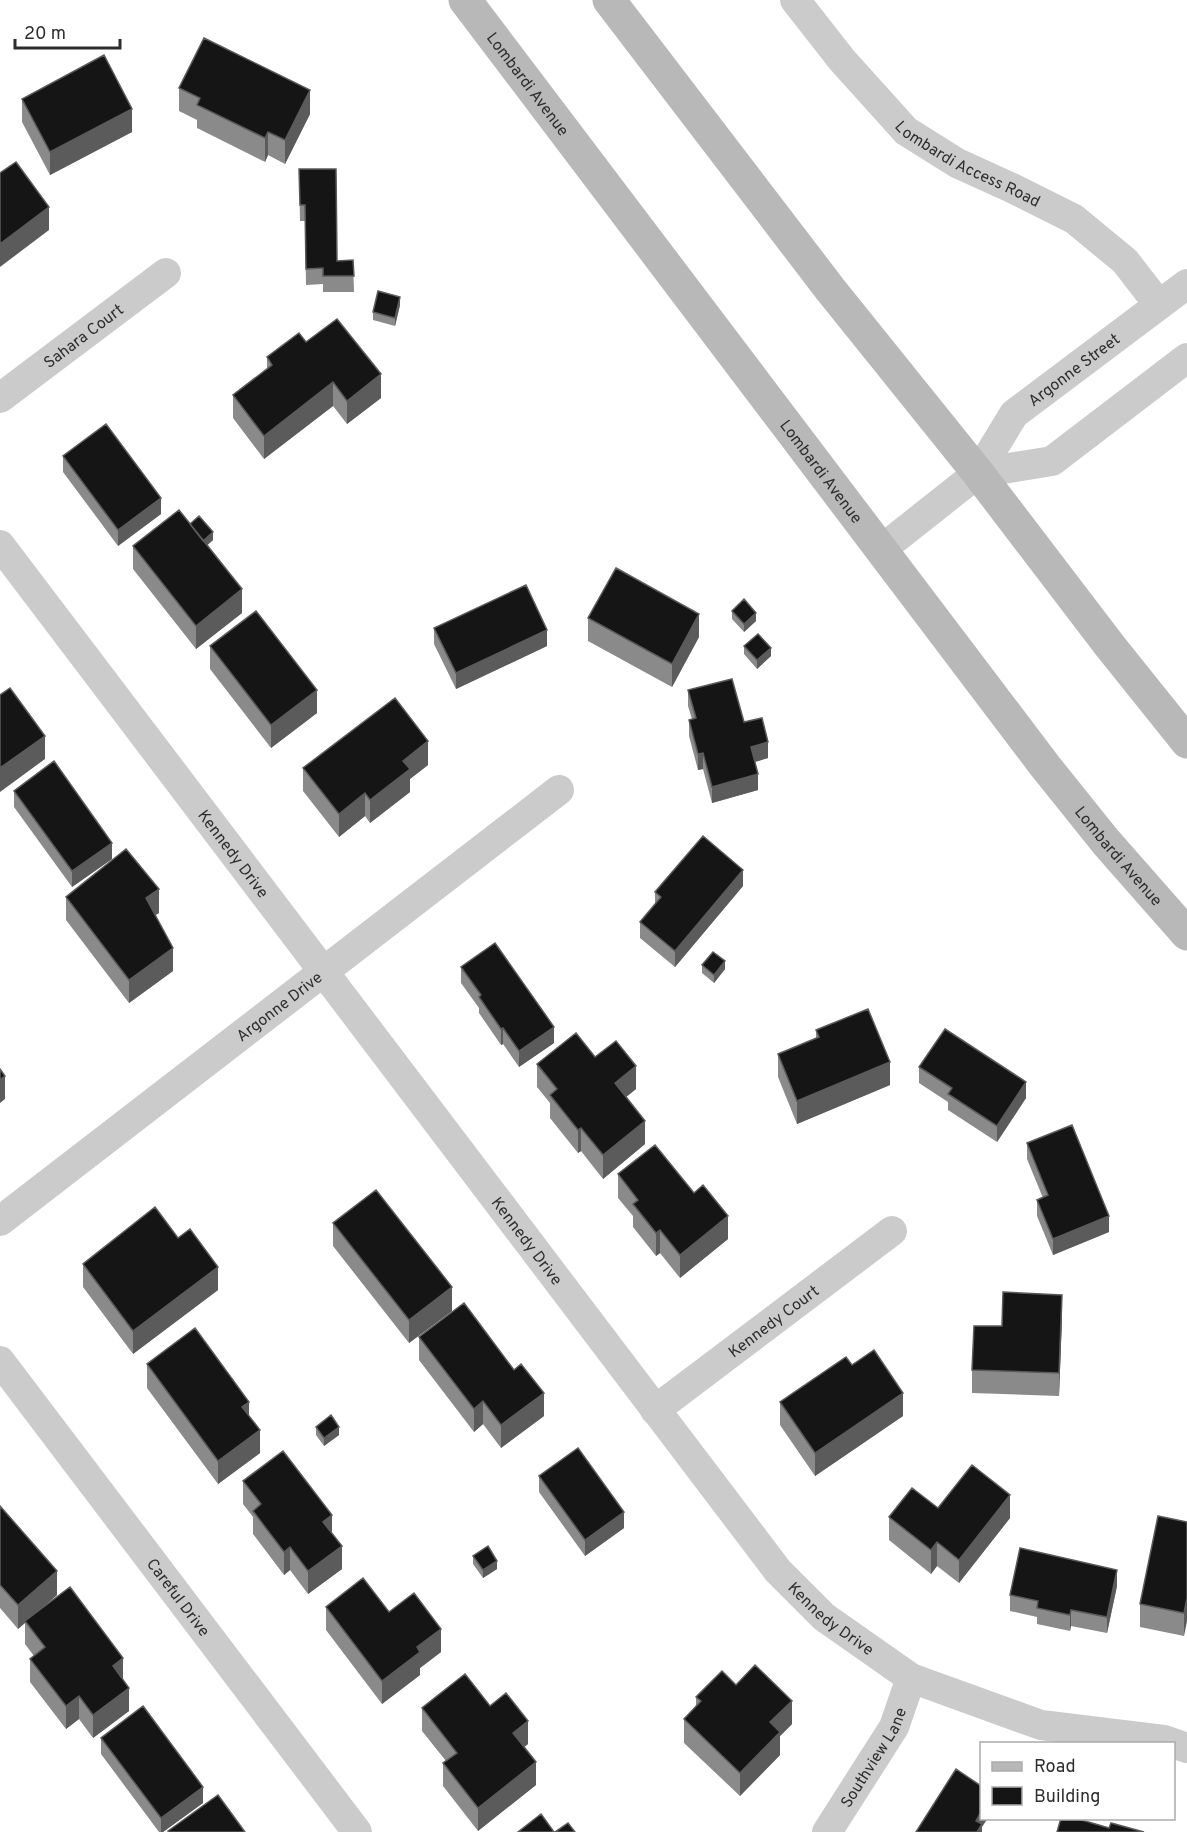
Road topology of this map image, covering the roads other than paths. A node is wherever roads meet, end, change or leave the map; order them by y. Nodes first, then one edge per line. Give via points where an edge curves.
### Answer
1 (465, 0) edge
2 (609, 0) edge
3 (795, 0) edge
4 (166, 273) dead end
5 (1187, 284) edge
6 (1159, 306) junction
7 (1187, 358) edge
8 (0, 398) edge
9 (978, 473) junction
10 (0, 545) edge
11 (882, 549) junction
12 (1187, 742) edge
13 (559, 790) dead end
14 (1187, 934) edge
15 (323, 972) junction
16 (0, 1221) edge
17 (892, 1231) dead end
18 (0, 1361) edge
19 (655, 1410) junction
20 (911, 1678) junction
21 (1170, 1742) edge
22 (357, 1832) edge
23 (827, 1832) edge

1 - 11 main road, Lombardi Avenue
2 - 9 main road via 830,290
3 - 6 street, Lombardi Access Road via 906,131 957,163 1074,219 1125,261
4 - 8 street, Sahara Court
5 - 6 street, Argonne Street
6 - 9 street, Argonne Street via 1014,414
7 - 9 street, Argonne Street via 1052,461
9 - 11 street, Argonne Street
9 - 12 main road
10 - 15 street, Kennedy Drive
11 - 14 main road, Lombardi Avenue via 1045,766
13 - 15 street, Argonne Drive
15 - 16 street, Argonne Drive
15 - 19 street, Kennedy Drive
17 - 19 street, Kennedy Court
18 - 22 street, Careful Drive
19 - 20 street, Kennedy Drive via 778,1570 824,1617
20 - 21 street, Kennedy Drive via 1041,1725
20 - 23 street, Southview Lane via 894,1727

